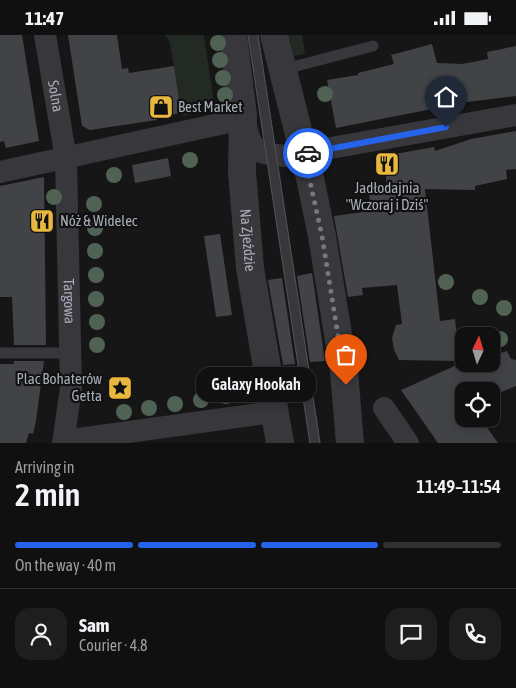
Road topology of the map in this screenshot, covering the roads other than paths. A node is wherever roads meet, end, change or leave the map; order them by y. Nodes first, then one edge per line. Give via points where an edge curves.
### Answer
1 (45, 35) edge
2 (232, 35) edge
3 (253, 35) edge
4 (274, 35) edge
5 (373, 46) dead end
6 (282, 69) junction
7 (516, 115) edge
8 (234, 119) junction
9 (304, 154) junction
10 (271, 155) junction
11 (66, 159) junction
12 (0, 172) edge
13 (0, 353) edge
14 (70, 353) junction
15 (384, 408) dead end
16 (274, 412) junction
17 (63, 442) edge
18 (280, 443) edge
19 (315, 443) edge
20 (350, 443) edge
21 (408, 443) edge

1 - 11 street, Solna
2 - 8 street, Na Zjeździe
3 - 10 lane
4 - 6 street
5 - 6 lane
6 - 9 street
7 - 9 street
8 - 10 street via 251,145 263,155
8 - 11 street
8 - 16 street, Na Zjeździe via 248,250
9 - 10 street
9 - 20 street via 322,236 342,362
10 - 19 lane
11 - 12 street
11 - 14 street, Targowa
13 - 14 lane
14 - 17 street, Targowa via 71,388
15 - 21 street
16 - 17 street
16 - 18 street, Na Zjeździe

